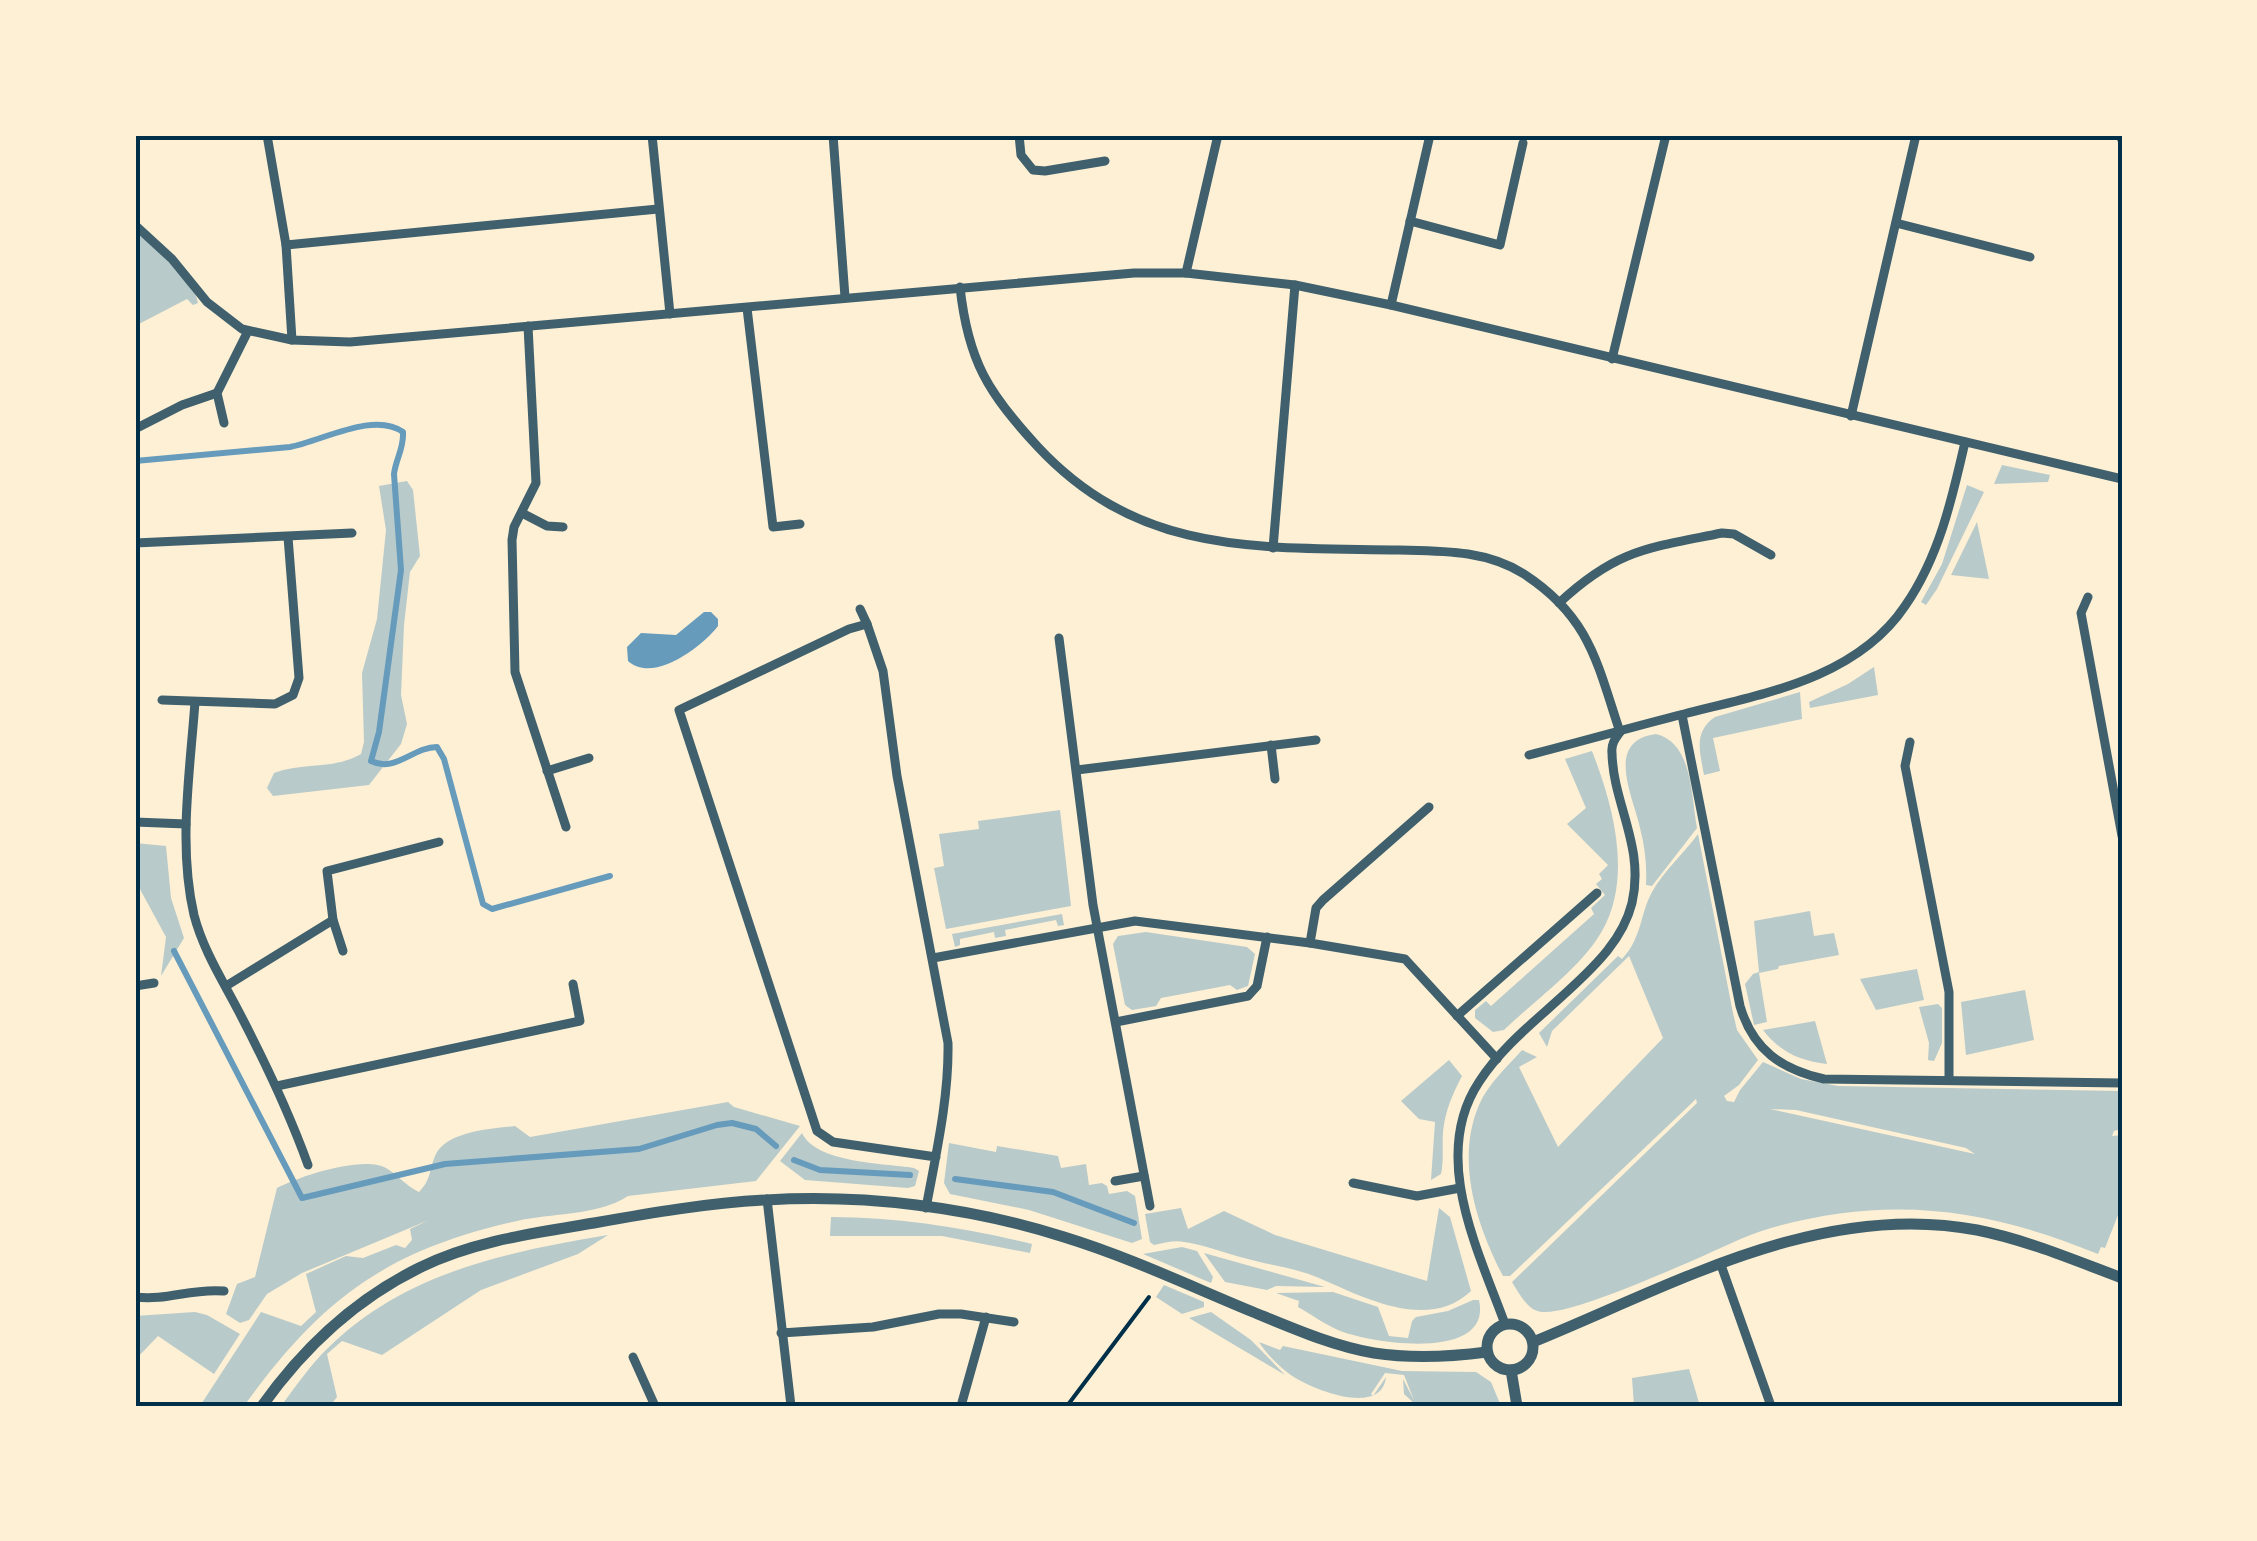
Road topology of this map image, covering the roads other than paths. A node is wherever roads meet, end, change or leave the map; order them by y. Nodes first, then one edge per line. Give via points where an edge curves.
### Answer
1 (267, 135) edge
2 (652, 135) edge
3 (833, 135) edge
4 (1019, 135) edge
5 (1218, 135) edge
6 (1430, 135) edge
7 (1666, 135) edge
8 (1916, 135) edge
9 (1522, 143) dead end
10 (1106, 161) dead end
11 (658, 209) junction
12 (1410, 221) junction
13 (1896, 222) junction
14 (135, 225) edge
15 (286, 245) junction
16 (2030, 257) dead end
17 (1186, 272) junction
18 (1295, 284) junction
19 (960, 287) junction
20 (845, 297) junction
21 (1391, 305) junction
22 (747, 308) junction
23 (670, 314) junction
24 (528, 326) junction
25 (248, 331) junction
26 (292, 340) junction
27 (1612, 359) junction
28 (217, 393) junction
29 (1851, 416) junction
30 (224, 423) dead end
31 (135, 429) edge
32 (1965, 442) junction
33 (2122, 479) edge
34 (522, 513) junction
35 (800, 524) dead end
36 (564, 527) dead end
37 (352, 533) dead end
38 (288, 537) junction
39 (135, 543) edge
40 (1273, 548) junction
41 (1771, 555) dead end
42 (2088, 596) dead end
43 (1560, 603) junction
44 (860, 609) dead end
45 (867, 624) junction
46 (1058, 638) dead end
47 (162, 700) dead end
48 (195, 702) junction
49 (1682, 714) junction
50 (1620, 732) junction
51 (1316, 740) dead end
52 (1910, 742) dead end
53 (1271, 745) junction
54 (1528, 756) dead end
55 (589, 758) dead end
56 (1077, 770) junction
57 (547, 771) junction
58 (1274, 779) dead end
59 (1429, 806) dead end
60 (135, 822) edge
61 (186, 824) junction
62 (566, 827) dead end
63 (2122, 836) edge
64 (439, 842) dead end
65 (1596, 893) dead end
66 (334, 920) junction
67 (1097, 927) junction
68 (1267, 937) junction
69 (1310, 943) junction
70 (342, 951) dead end
71 (933, 958) junction
72 (154, 983) dead end
73 (573, 984) dead end
74 (135, 986) edge
75 (226, 986) junction
76 (1457, 1016) junction
77 (1116, 1022) junction
78 (1497, 1058) junction
79 (1948, 1080) junction
80 (2122, 1083) edge
81 (277, 1086) junction
82 (936, 1156) junction
83 (308, 1165) dead end
84 (1144, 1176) junction
85 (1115, 1181) dead end
86 (1353, 1183) dead end
87 (1460, 1188) junction
88 (767, 1200) junction
89 (1150, 1206) dead end
90 (926, 1208) junction
91 (1721, 1265) junction
92 (2122, 1278) edge
93 (224, 1291) dead end
94 (135, 1297) edge
95 (986, 1317) junction
96 (1014, 1322) dead end
97 (1504, 1324) junction
98 (781, 1333) junction
99 (1533, 1342) junction
100 (1487, 1352) junction
101 (633, 1357) dead end
102 (1511, 1370) junction
103 (262, 1406) edge
104 (655, 1406) edge
105 (791, 1406) edge
106 (962, 1406) edge
107 (1517, 1406) edge
108 (1771, 1406) edge

1 - 15 street
2 - 11 street
3 - 20 street
4 - 10 street via 1021,155 1034,170
5 - 17 street
6 - 12 street
7 - 27 street
8 - 13 street
9 - 12 street via 1500,246
11 - 15 street
11 - 23 street
12 - 21 street
13 - 16 street
13 - 29 street
14 - 25 street via 216,310
15 - 26 street
17 - 18 street
17 - 19 street
18 - 21 street
18 - 40 street
19 - 20 street
19 - 40 street via 978,367 1015,422 1072,479 1102,501 1190,538
20 - 22 street
21 - 27 street
22 - 23 street
22 - 35 street via 772,527
23 - 24 street
24 - 26 street via 350,342
24 - 34 street via 536,483
25 - 26 street
25 - 28 street
27 - 29 street
28 - 30 street
28 - 31 street
29 - 32 street
32 - 33 street
32 - 49 street via 1939,541 1892,624 1827,671
34 - 36 street
34 - 57 street via 512,540 513,656
37 - 38 street
38 - 39 street
38 - 48 street via 298,689 274,704
40 - 43 street via 1479,556 1524,574
41 - 43 street via 1722,533 1639,550 1594,572
42 - 63 street via 2081,612
43 - 50 street via 1590,642
44 - 45 street
45 - 71 street via 884,671
45 - 82 street via 679,710 818,1131 833,1142
46 - 56 street
47 - 48 street
48 - 61 street
49 - 50 street
49 - 79 street via 1748,1031 1780,1064 1824,1079
50 - 54 street
50 - 78 street via 1612,752 1634,861 1627,919 1602,958
51 - 53 street
52 - 79 street via 1905,766 1949,992
53 - 56 street
53 - 58 street
55 - 57 street
56 - 67 street
57 - 62 street
59 - 69 street via 1316,908
60 - 61 street
61 - 75 street via 195,918
64 - 66 street via 327,871
65 - 76 street
66 - 70 street
66 - 75 street
67 - 68 street via 1135,921
67 - 71 street
67 - 77 street
68 - 69 street
68 - 77 street via 1257,986 1248,996
69 - 76 street via 1406,959
71 - 82 street via 948,1043
72 - 74 street
73 - 81 street via 580,1021
75 - 81 street
76 - 78 street
77 - 84 street
78 - 87 street via 1464,1112
79 - 80 street
81 - 83 street
82 - 90 street
84 - 85 street
84 - 89 street
86 - 87 street via 1417,1196
87 - 97 street
88 - 90 street
88 - 98 street
88 - 103 street via 538,1232 443,1257 380,1289 334,1323
90 - 100 street via 1075,1240 1358,1350 1428,1358
91 - 92 street via 1842,1228 1916,1223 2006,1236
91 - 99 street
91 - 108 street
93 - 94 street
95 - 96 street
95 - 98 street via 939,1314 873,1328
95 - 106 street
97 - 99 street via 1526,1329
97 - 100 street via 1488,1338
98 - 105 street
99 - 102 street via 1526,1364
100 - 102 street via 1496,1366
101 - 104 street
102 - 107 street

